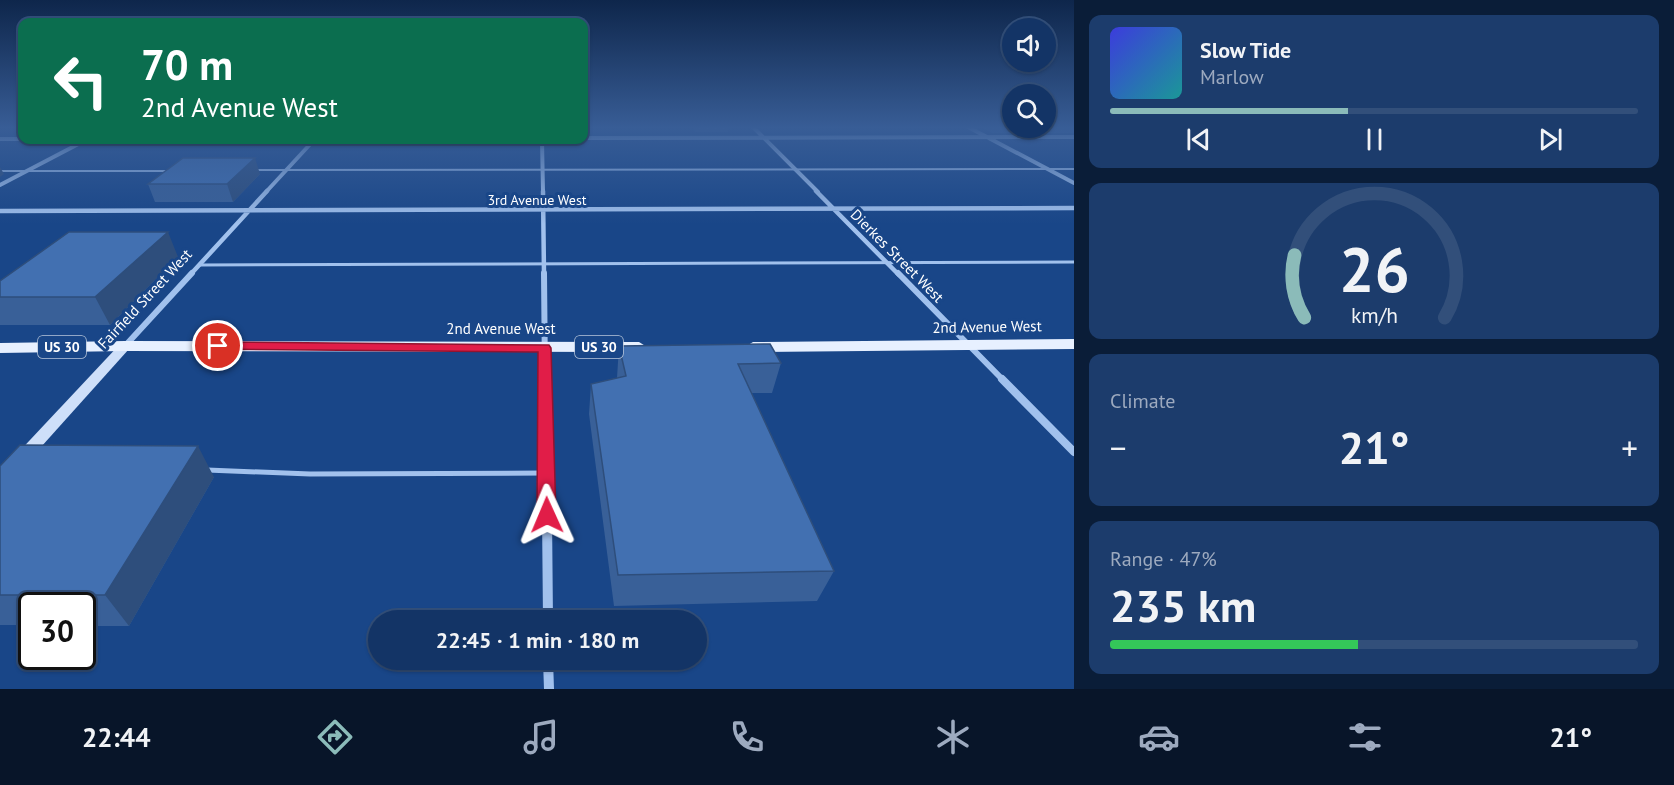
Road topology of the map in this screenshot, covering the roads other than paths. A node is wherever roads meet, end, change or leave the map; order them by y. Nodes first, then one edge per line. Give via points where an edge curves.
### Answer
1 (50, 159) edge
2 (296, 159) edge
3 (542, 159) edge
4 (784, 159) edge
5 (1029, 159) edge
6 (794, 169) junction
7 (1048, 169) junction
8 (1074, 169) edge
9 (251, 170) edge
10 (286, 170) junction
11 (542, 170) junction
12 (0, 171) edge
13 (27, 171) junction
14 (180, 171) edge
15 (1074, 183) edge
16 (0, 185) edge
17 (1074, 208) edge
18 (543, 210) junction
19 (835, 210) junction
20 (0, 211) edge
21 (248, 212) junction
22 (1074, 262) edge
23 (887, 263) junction
24 (543, 264) junction
25 (199, 265) junction
26 (1074, 344) edge
27 (125, 346) junction
28 (969, 346) junction
29 (651, 347) edge
30 (733, 347) edge
31 (0, 348) edge
32 (544, 348) junction
33 (1074, 452) edge
34 (205, 470) dead end
35 (546, 473) junction
36 (0, 482) edge
37 (548, 610) edge
38 (548, 670) edge
39 (549, 689) edge

1 - 13 street
2 - 10 street, Fairfield Street West
3 - 11 street
4 - 6 street, Dierkes Street West
5 - 7 street
6 - 7 lane
6 - 11 lane
6 - 19 street, Dierkes Street West
7 - 8 lane
7 - 15 street
9 - 10 lane
10 - 11 lane
10 - 21 street, Fairfield Street West
11 - 18 street
12 - 13 lane
13 - 14 lane
13 - 16 street
17 - 19 street, 3rd Avenue West
18 - 19 street, 3rd Avenue West
18 - 21 street, 3rd Avenue West
18 - 24 street
19 - 23 street, Dierkes Street West
20 - 21 street, 3rd Avenue West
21 - 25 street, Fairfield Street West
22 - 23 lane
23 - 24 lane
23 - 28 street, Dierkes Street West
24 - 25 lane
24 - 32 street
25 - 27 street, Fairfield Street West
26 - 28 main road, 2nd Avenue West
27 - 31 main road, 2nd Avenue West / US 30
27 - 32 main road, 2nd Avenue West / US 30
27 - 36 street, Fairfield Street West
28 - 30 main road, 2nd Avenue West
28 - 33 street, Dierkes Street West
29 - 32 main road, 2nd Avenue West / US 30
32 - 35 street
34 - 35 lane via 310,474
35 - 37 street
38 - 39 street

